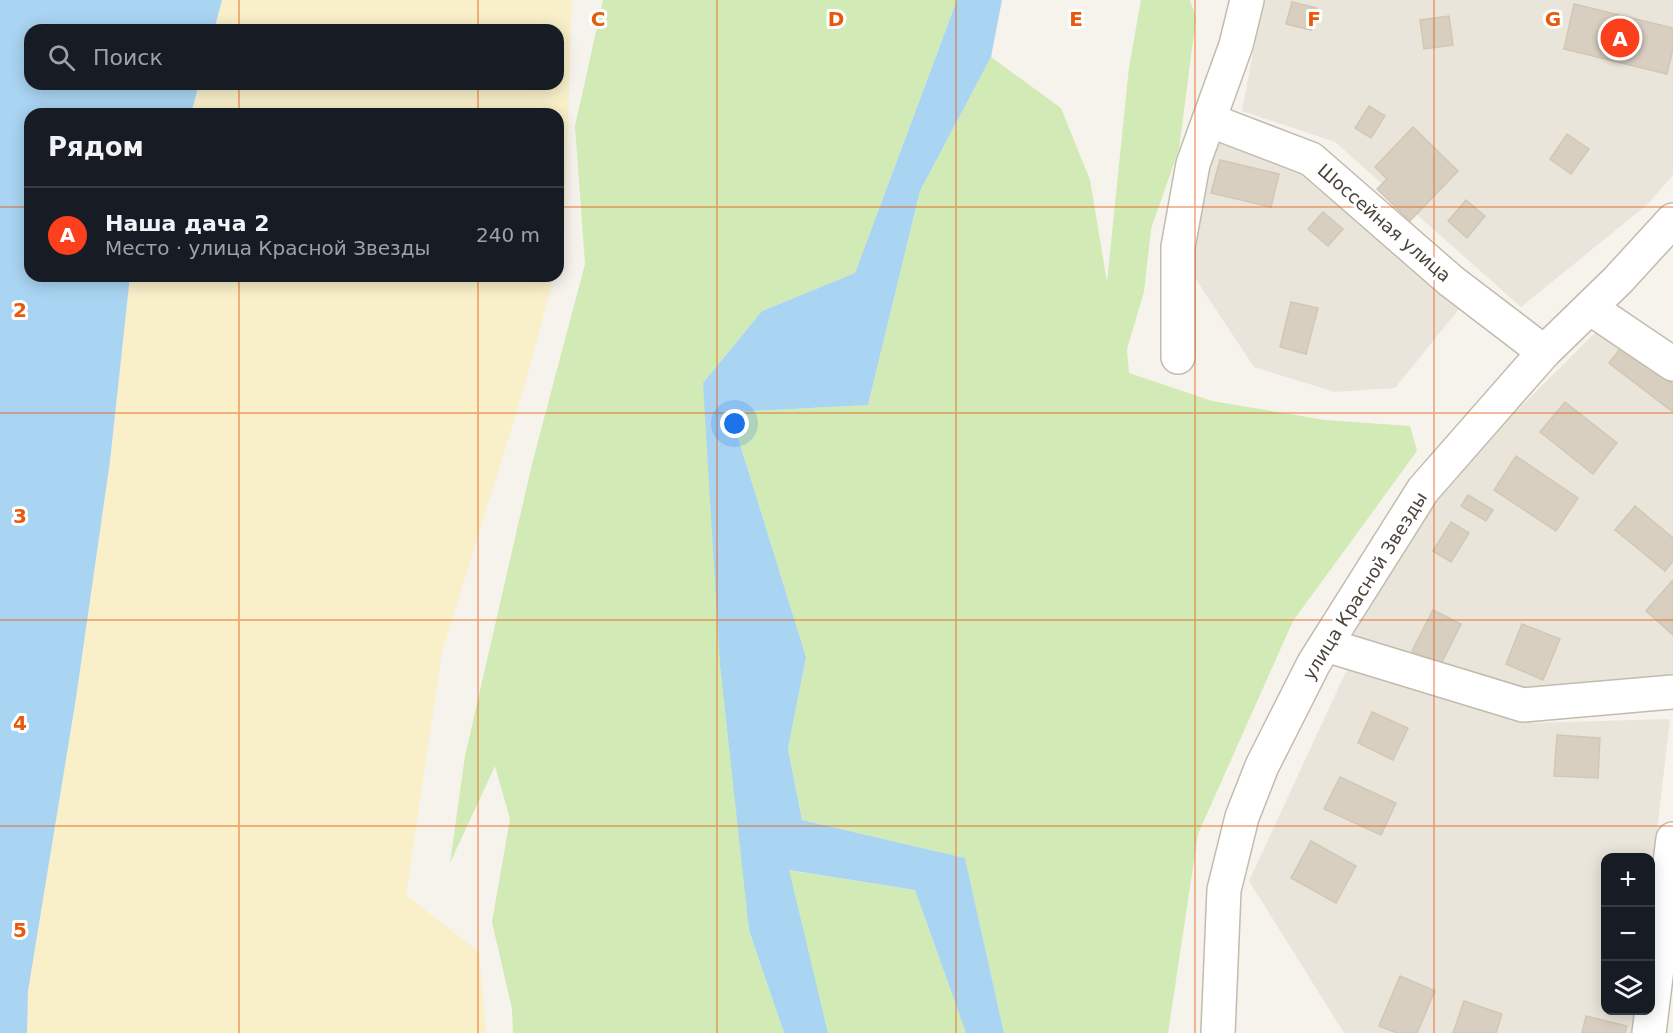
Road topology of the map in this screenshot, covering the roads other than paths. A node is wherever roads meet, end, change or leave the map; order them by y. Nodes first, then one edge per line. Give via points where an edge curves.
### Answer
1 (1246, 0) edge
2 (1209, 120) junction
3 (1673, 220) edge
4 (1590, 308) junction
5 (1544, 352) junction
6 (1178, 357) dead end
7 (1673, 364) edge
8 (1326, 645) junction
9 (1673, 692) edge
10 (1673, 839) edge
11 (1218, 1033) edge
12 (1648, 1033) edge

1 - 2 street via 1236,45
2 - 5 street, Шоссейная улица via 1311,159 1451,281
2 - 6 street via 1193,164 1178,247
3 - 4 street, улица Красной Звезды
4 - 5 street, улица Красной Звезды
4 - 7 street
5 - 8 street, улица Красной Звезды via 1423,490
8 - 9 street via 1523,705
8 - 11 street, улица Красной Звезды via 1262,766 1242,817 1224,890
10 - 12 street

